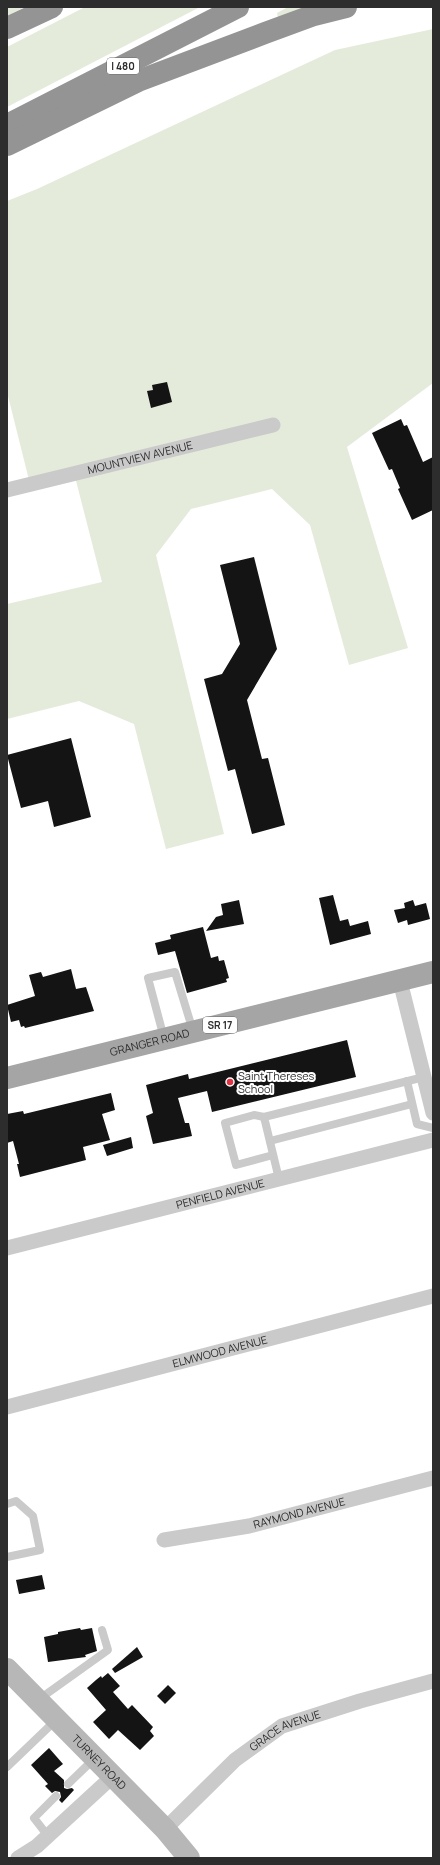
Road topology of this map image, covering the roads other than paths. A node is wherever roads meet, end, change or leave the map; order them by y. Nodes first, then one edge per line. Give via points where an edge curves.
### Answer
1 (26, 7) edge
2 (52, 7) edge
3 (346, 7) edge
4 (234, 8) edge
5 (7, 16) edge
6 (7, 28) edge
7 (7, 125) edge
8 (7, 145) edge
9 (273, 425) dead end
10 (7, 490) edge
11 (433, 972) edge
12 (400, 981) junction
13 (193, 1032) junction
14 (164, 1039) junction
15 (424, 1077) junction
16 (7, 1078) edge
17 (407, 1081) junction
18 (412, 1104) junction
19 (433, 1113) edge
20 (264, 1117) junction
21 (433, 1128) edge
22 (433, 1140) edge
23 (270, 1141) junction
24 (273, 1155) junction
25 (279, 1179) junction
26 (7, 1248) edge
27 (433, 1296) edge
28 (7, 1407) edge
29 (433, 1478) edge
30 (7, 1504) edge
31 (164, 1540) dead end
32 (7, 1557) edge
33 (102, 1630) dead end
34 (7, 1669) edge
35 (433, 1681) edge
36 (38, 1700) junction
37 (56, 1720) junction
38 (94, 1759) junction
39 (7, 1767) edge
40 (112, 1777) junction
41 (68, 1784) dead end
42 (56, 1796) dead end
43 (165, 1829) junction
44 (48, 1836) junction
45 (18, 1858) edge
46 (189, 1858) edge

1 - 5 highway
2 - 6 highway
3 - 8 highway via 314,15 138,81
4 - 7 highway, I 480
9 - 10 street, MOUNTVIEW AVENUE
11 - 12 main road, GRANGER ROAD / SR 17
12 - 13 main road, GRANGER ROAD / SR 17
12 - 15 street
13 - 14 main road, GRANGER ROAD / SR 17
13 - 14 lane via 175,972 148,978
14 - 16 main road, GRANGER ROAD / SR 17
15 - 17 lane
15 - 19 street
17 - 18 lane
17 - 20 lane
18 - 21 lane via 417,1124
18 - 23 lane
20 - 23 lane
20 - 24 lane via 254,1115 225,1123 236,1165
22 - 25 street, PENFIELD AVENUE
23 - 24 lane
24 - 25 lane
25 - 26 street, PENFIELD AVENUE
27 - 28 street, ELMWOOD AVENUE
29 - 31 street, RAYMOND AVENUE via 249,1526
30 - 32 lane via 16,1502 33,1516 40,1550
33 - 36 lane via 108,1650
34 - 36 main road, TURNEY ROAD
35 - 43 street, GRACE AVENUE via 282,1726 235,1760
36 - 37 main road, TURNEY ROAD
37 - 38 main road, TURNEY ROAD
37 - 39 lane
38 - 40 main road, TURNEY ROAD
38 - 41 lane
40 - 43 main road, TURNEY ROAD
40 - 44 street
42 - 44 lane via 34,1818
43 - 46 main road, TURNEY ROAD
44 - 45 street

